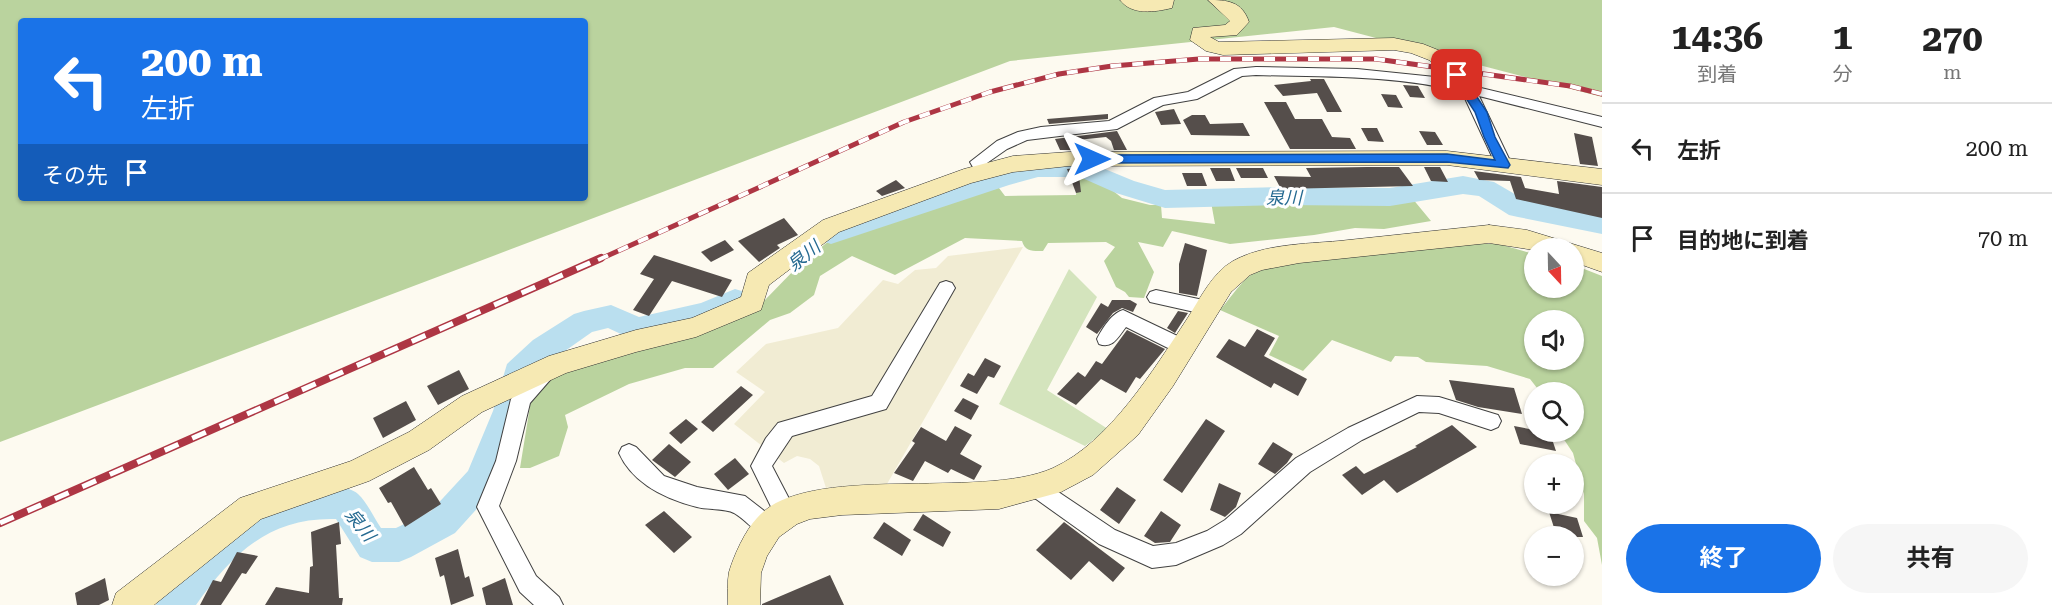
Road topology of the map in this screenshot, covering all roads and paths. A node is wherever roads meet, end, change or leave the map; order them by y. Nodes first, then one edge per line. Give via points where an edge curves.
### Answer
1 (1129, 0) edge
2 (1165, 0) edge
3 (1217, 0) edge
4 (1458, 77) junction
5 (1602, 122) edge
6 (1504, 165) junction
7 (984, 172) junction
8 (1602, 177) edge
9 (1524, 239) edge
10 (1584, 257) edge
11 (1602, 263) edge
12 (946, 288) dead end
13 (1156, 297) dead end
14 (1208, 308) junction
15 (1106, 339) dead end
16 (1183, 347) junction
17 (526, 378) junction
18 (1491, 421) dead end
19 (629, 453) dead end
20 (1036, 487) junction
21 (777, 521) junction
22 (128, 605) edge
23 (551, 605) edge
24 (744, 605) edge

1 - 2 street via 1145,7 1165,4
3 - 4 street via 1239,16 1240,22 1230,31 1200,32 1200,40 1213,47 1394,44 1436,56
4 - 5 street
4 - 6 street via 1481,112
4 - 7 street via 1424,80 1357,73 1239,72 1192,96 1159,101 1112,126 1023,136 978,162
6 - 7 street via 1447,158 1069,159 1013,164
6 - 8 street
7 - 17 street via 831,226 755,292 696,327 636,341
9 - 14 street via 1489,234 1259,261 1241,268 1222,285
10 - 11 street
12 - 21 street via 879,403 785,429 773,444 761,466
13 - 14 street
14 - 16 street
15 - 16 street via 1123,317
16 - 20 street via 1128,426 1106,447 1061,479
17 - 22 street via 472,404 419,441 359,472 251,508
17 - 23 street via 506,461 488,507 528,584
18 - 20 street via 1439,405 1417,404 1322,453 1233,527 1176,554 1152,557 1107,537
19 - 21 street via 657,483 697,497 737,503
20 - 21 street via 999,495 809,505
21 - 24 street via 754,548 745,573

